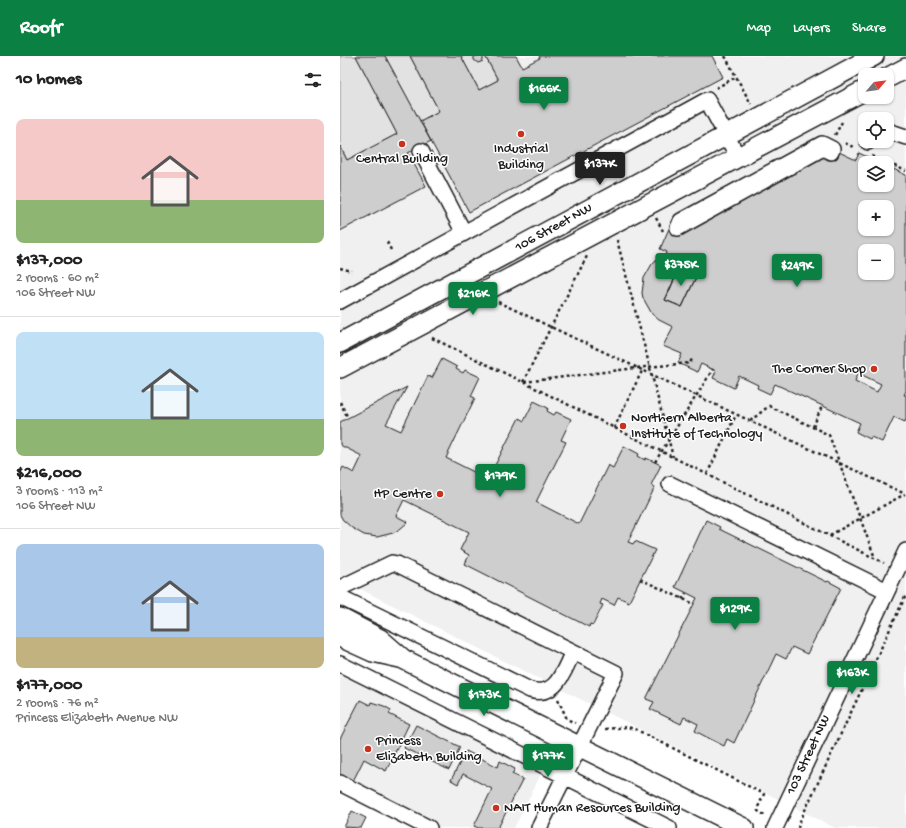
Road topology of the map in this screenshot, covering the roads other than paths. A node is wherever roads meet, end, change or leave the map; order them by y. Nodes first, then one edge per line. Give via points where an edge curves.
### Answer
1 (874, 56) edge
2 (906, 68) edge
3 (894, 74) edge
4 (858, 94) edge
5 (894, 133) edge
6 (726, 135) junction
7 (906, 137) edge
8 (421, 151) dead end
9 (738, 158) junction
10 (681, 221) joint
11 (464, 233) junction
12 (340, 301) edge
13 (340, 343) edge
14 (340, 368) edge
15 (670, 484) dead end
16 (906, 553) edge
17 (340, 588) edge
18 (887, 591) junction
19 (340, 597) edge
20 (340, 618) edge
21 (340, 637) edge
22 (573, 652) junction
23 (403, 659) junction
24 (340, 664) edge
25 (583, 739) junction
26 (565, 776) junction
27 (340, 783) edge
28 (429, 828) edge
29 (539, 828) edge
30 (669, 828) edge
31 (744, 828) edge
32 (775, 828) edge

1 - 6 main road, 106 Street NW
2 - 3 main road
4 - 9 main road, 106 Street NW
5 - 7 street
6 - 9 street
6 - 11 street via 707,100
6 - 13 main road, 106 Street NW
8 - 11 street
9 - 14 main road, 106 Street NW
10 - 10 street via 822,144 832,149 831,152 823,148 678,228
11 - 12 street
15 - 18 street
16 - 18 street, 103 Street NW
17 - 22 street via 392,563 397,564
18 - 32 street, 103 Street NW
19 - 22 street via 537,692 552,689
20 - 23 main road via 380,639
21 - 23 main road via 373,652
22 - 25 street via 616,673
23 - 25 main road
24 - 26 street
25 - 26 street
25 - 31 main road
26 - 29 street
26 - 30 street
27 - 28 street

